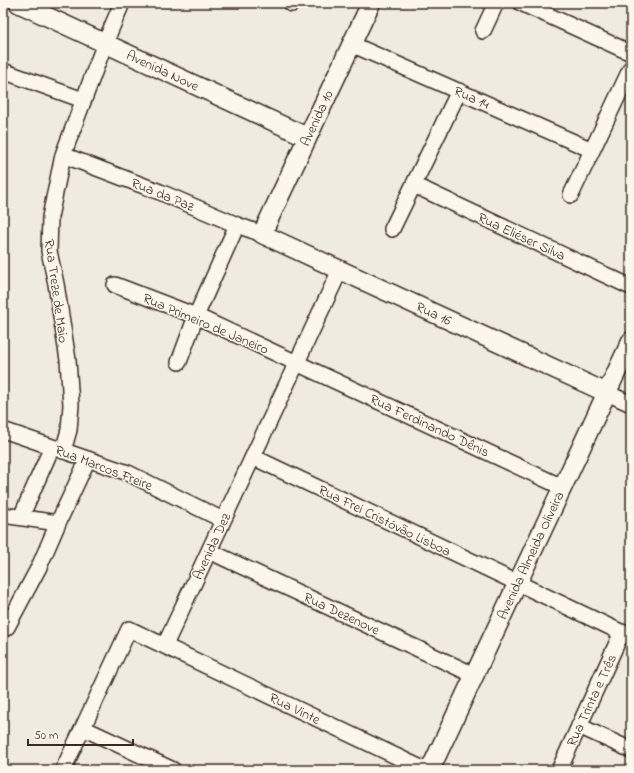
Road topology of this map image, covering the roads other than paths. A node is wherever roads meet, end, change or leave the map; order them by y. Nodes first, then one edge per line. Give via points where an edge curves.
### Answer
1 (18, 3) edge
2 (122, 3) edge
3 (371, 3) edge
4 (496, 3) edge
5 (521, 3) edge
6 (483, 31) dead end
7 (105, 43) junction
8 (351, 44) junction
9 (631, 53) edge
10 (631, 68) edge
11 (3, 71) edge
12 (459, 91) junction
13 (83, 100) junction
14 (308, 137) junction
15 (592, 150) junction
16 (64, 155) junction
17 (414, 185) junction
18 (571, 195) dead end
19 (237, 225) junction
20 (392, 229) dead end
21 (262, 234) junction
22 (340, 270) junction
23 (115, 285) dead end
24 (631, 287) edge
25 (196, 316) junction
26 (631, 341) edge
27 (180, 362) dead end
28 (297, 362) junction
29 (606, 393) junction
30 (631, 404) edge
31 (3, 430) edge
32 (58, 449) junction
33 (253, 457) junction
34 (88, 459) junction
35 (562, 487) junction
36 (3, 515) edge
37 (21, 517) junction
38 (224, 520) junction
39 (58, 523) junction
40 (209, 551) junction
41 (517, 583) junction
42 (3, 630) edge
43 (627, 635) edge
44 (165, 645) junction
45 (474, 675) junction
46 (579, 726) junction
47 (83, 728) junction
48 (631, 750) edge
49 (560, 768) dead end
50 (63, 770) edge
51 (173, 770) edge
52 (425, 770) edge
53 (430, 770) edge

1 - 7 street, Avenida Nove
2 - 7 street, Rua Treze de Maio
3 - 8 street, Avenida 10
4 - 6 street
5 - 9 street
7 - 13 street, Rua Treze de Maio
7 - 14 street, Avenida Nove
8 - 12 street, Rua 14
8 - 14 street, Avenida 10
10 - 15 street
11 - 13 street
12 - 15 street, Rua 14
12 - 17 street
13 - 16 street, Rua Treze de Maio
14 - 21 street, Avenida 10
15 - 18 street
16 - 19 street, Rua da Paz
16 - 32 street, Rua Treze de Maio via 48,236 68,360 71,406 69,430
17 - 20 street
17 - 24 street, Rua Eliéser Silva
19 - 21 street, Rua da Paz
19 - 25 street
21 - 22 street, Rua 16
22 - 28 street, Avenida Dez
22 - 29 street, Rua 16
23 - 25 street, Rua Primeiro de Janeiro
25 - 27 street
25 - 28 street, Rua Primeiro de Janeiro
26 - 29 street, Avenida Almeida Oliveira
28 - 33 street, Avenida Dez
28 - 35 street, Rua Ferdinando Dênis
29 - 30 street
29 - 35 street, Avenida Almeida Oliveira
31 - 32 street, Rua Marcos Freire
32 - 34 street, Rua Marcos Freire
32 - 37 street, Rua Treze de Maio
33 - 38 street, Avenida Dez
33 - 41 street, Rua Frei Cristóvão Lisboa
34 - 38 street, Rua Marcos Freire via 128,473
34 - 39 street
35 - 41 street, Avenida Almeida Oliveira
36 - 37 street
37 - 39 street
38 - 40 street, Avenida Dez
39 - 42 street via 39,567
40 - 44 street, Avenida Dez
40 - 45 street, Rua Dezenove
41 - 43 street, Rua Frei Cristóvão Lisboa
41 - 45 street, Avenida Almeida Oliveira
43 - 46 street, Rua Trinta e Três
44 - 47 street via 129,629
44 - 52 street, Rua Vinte
45 - 53 street, Avenida Almeida Oliveira
46 - 48 street
46 - 49 street, Rua Trinta e Três
47 - 50 street
47 - 51 street

